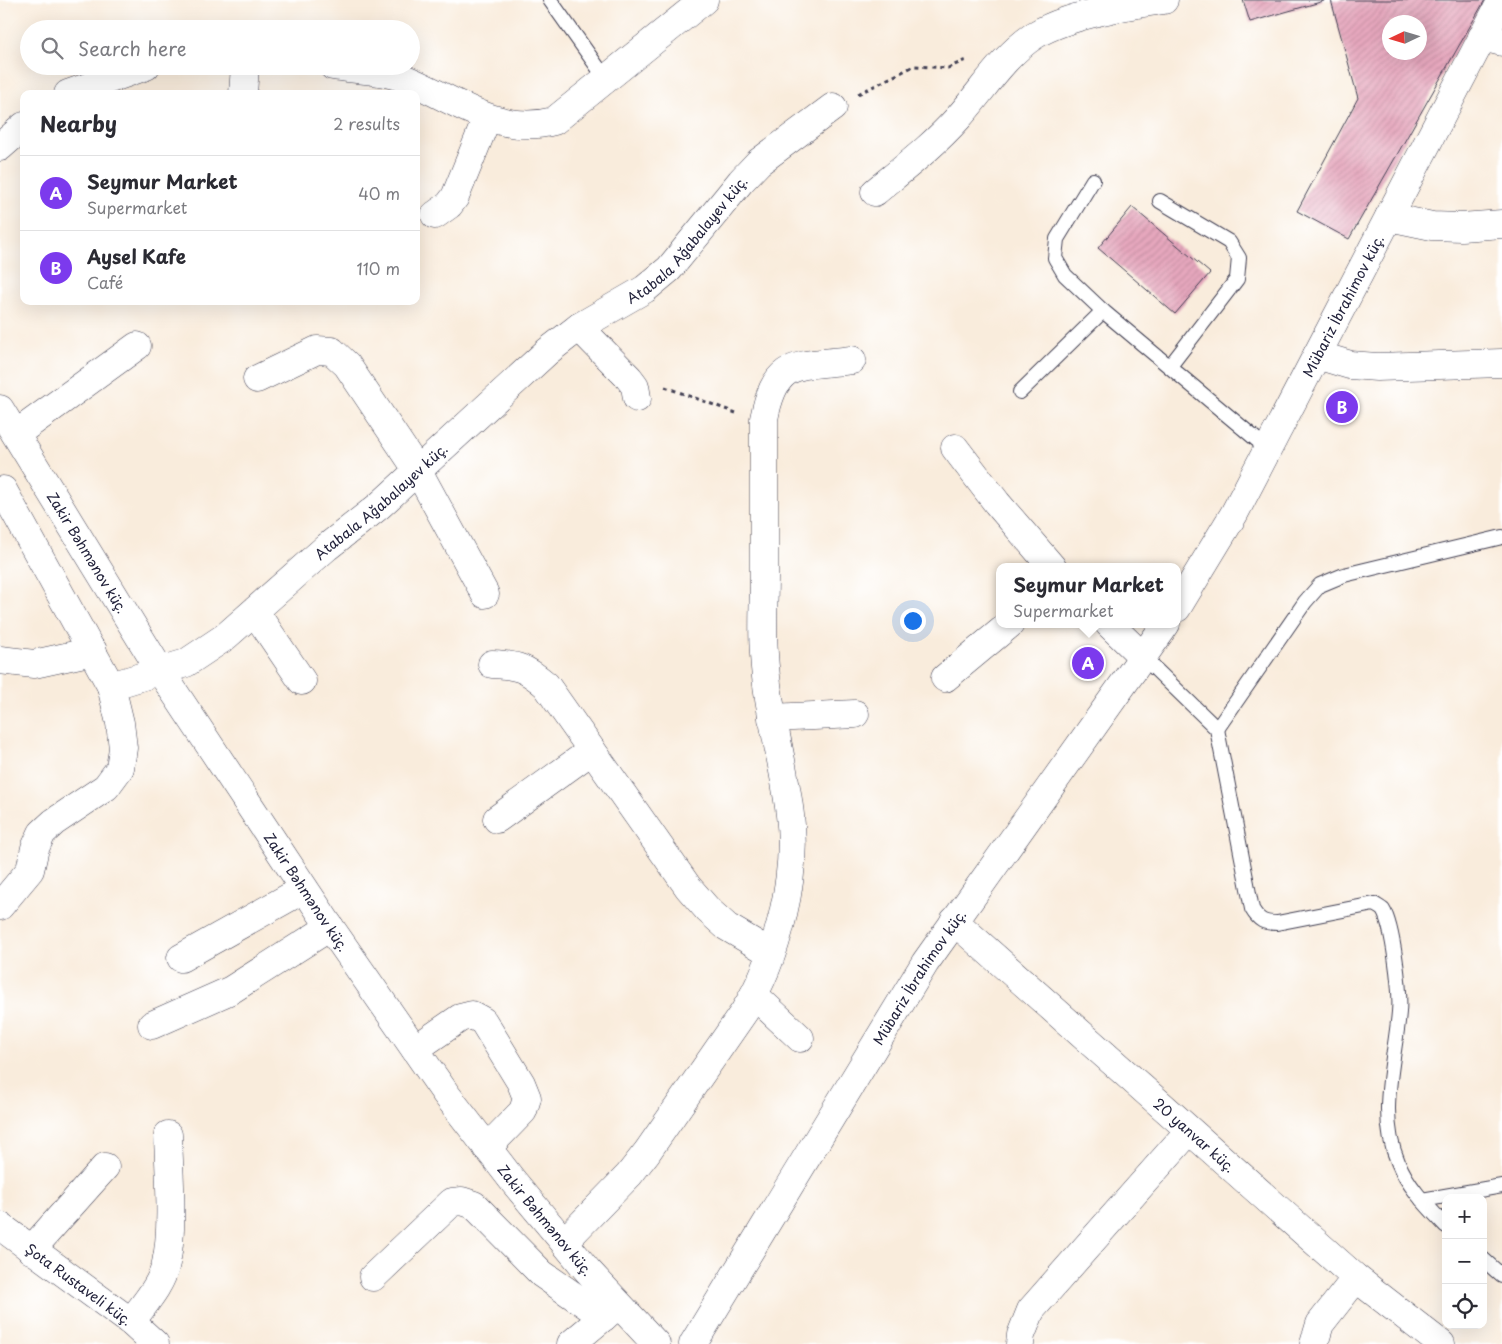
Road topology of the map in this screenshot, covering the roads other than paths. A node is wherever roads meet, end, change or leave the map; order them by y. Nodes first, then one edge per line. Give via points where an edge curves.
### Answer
1 (550, 0) edge
2 (704, 0) edge
3 (1502, 0) edge
4 (1149, 1) edge
5 (1492, 40) edge
6 (121, 75) edge
7 (244, 75) edge
8 (384, 75) edge
9 (606, 79) junction
10 (79, 90) edge
11 (243, 90) edge
12 (833, 107) road end
13 (487, 118) junction
14 (20, 130) edge
15 (0, 147) edge
16 (1093, 180) dead end
17 (875, 192) dead end
18 (1160, 201) dead end
19 (435, 214) dead end
20 (1390, 217) junction
21 (1502, 224) edge
22 (1103, 311) junction
23 (578, 327) junction
24 (136, 346) dead end
25 (1316, 355) junction
26 (852, 360) dead end
27 (1502, 363) edge
28 (1170, 366) junction
29 (257, 379) dead end
30 (636, 392) road end
31 (1020, 392) dead end
32 (0, 409) edge
33 (16, 434) junction
34 (955, 448) dead end
35 (1268, 450) junction
36 (418, 471) junction
37 (3, 490) dead end
38 (1502, 537) edge
39 (1049, 563) edge
40 (485, 594) dead end
41 (1181, 602) edge
42 (254, 612) junction
43 (1005, 628) edge
44 (1113, 628) edge
45 (1163, 628) edge
46 (93, 651) junction
47 (1144, 657) junction
48 (0, 660) edge
49 (492, 664) dead end
50 (161, 672) junction
51 (946, 678) dead end
52 (302, 681) dead end
53 (110, 686) junction
54 (855, 714) dead end
55 (772, 718) junction
56 (1217, 729) junction
57 (591, 751) junction
58 (496, 819) dead end
59 (304, 888) junction
60 (0, 906) edge
61 (954, 921) junction
62 (330, 927) junction
63 (771, 953) junction
64 (181, 958) dead end
65 (754, 996) junction
66 (152, 1025) dead end
67 (800, 1038) dead end
68 (414, 1049) junction
69 (1189, 1131) junction
70 (168, 1135) dead end
71 (487, 1148) junction
72 (104, 1167) dead end
73 (1502, 1186) edge
74 (1422, 1200) junction
75 (1442, 1222) edge
76 (1, 1228) edge
77 (564, 1242) junction
78 (31, 1250) junction
79 (1487, 1263) edge
80 (1502, 1276) edge
81 (373, 1278) dead end
82 (1356, 1278) junction
83 (611, 1311) junction
84 (131, 1322) junction
85 (155, 1344) edge
86 (571, 1344) edge
87 (656, 1344) edge
88 (692, 1344) edge
89 (1020, 1344) edge
90 (1314, 1344) edge
91 (1441, 1344) edge

1 - 9 lane
2 - 9 street
3 - 5 street, Mübariz İbrahimov küç.
4 - 17 street via 1064,22 1036,35 989,78 936,141
5 - 20 street, Mübariz İbrahimov küç.
6 - 10 street
7 - 11 street
8 - 13 street via 406,79
9 - 13 street via 554,121 537,126 512,125
12 - 23 street, Atabala Ağabalayev küç. via 753,168 669,269 645,289
13 - 19 street via 455,196 449,205
14 - 15 street
16 - 22 lane via 1057,239 1055,258 1065,275
18 - 28 lane via 1229,242 1239,258 1237,279
20 - 21 street via 1432,226
20 - 25 street, Mübariz İbrahimov küç.
22 - 28 lane
22 - 31 lane
23 - 30 street
23 - 36 street, Atabala Ağabalayev küç. via 548,350
24 - 33 street
25 - 27 street via 1350,365 1377,367
25 - 35 street, Mübariz İbrahimov küç.
26 - 55 street via 791,368 777,379 768,400 764,419 764,654
28 - 35 lane
29 - 36 street via 317,350 332,351 347,365
32 - 33 street, Zakir Bəhmənov küç.
33 - 50 street, Zakir Bəhmənov küç.
34 - 39 street
35 - 41 street, Mübariz İbrahimov küç. via 1225,530
36 - 40 street
36 - 42 street, Atabala Ağabalayev küç.
37 - 46 street
38 - 56 lane via 1344,575 1320,586 1305,602
42 - 50 street, Atabala Ağabalayev küç. via 201,654
42 - 52 street
43 - 51 street
44 - 47 street
45 - 47 street, Mübariz İbrahimov küç.
46 - 48 street via 34,664
46 - 53 street
47 - 56 lane
47 - 61 street, Mübariz İbrahimov küç.
49 - 57 street via 515,665 530,671 546,685
50 - 53 street, Atabala Ağabalayev küç.
50 - 59 street, Zakir Bəhmənov küç.
53 - 60 street via 120,723 123,748 120,768 106,787 54,822 42,834 30,870
54 - 55 street
55 - 63 street via 790,815 792,852 791,875
56 - 74 lane via 1252,909 1257,918 1277,924 1374,904 1383,909 1389,924 1399,1011 1388,1090 1391,1133 1398,1162
57 - 58 street
57 - 63 street via 708,910 727,927
59 - 62 street, Zakir Bəhmənov küç.
59 - 64 street
61 - 69 street, 20 yanvar küç.
61 - 88 street, Mübariz İbrahimov küç. via 896,1007
62 - 66 street via 231,990
62 - 68 street, Zakir Bəhmənov küç.
63 - 65 street
65 - 67 street
65 - 77 street via 647,1152
68 - 71 street, Zakir Bəhmənov küç.
68 - 71 street via 460,1018 472,1015 483,1021 527,1098 523,1111
69 - 82 street, 20 yanvar küç.
69 - 89 street via 1031,1310
70 - 84 street via 166,1264 158,1284
71 - 77 street, Zakir Bəhmənov küç.
72 - 78 street
73 - 74 lane
74 - 75 lane
76 - 78 street, Şota Rustaveli küç.
77 - 83 street, Zakir Bəhmənov küç.
78 - 84 street, Şota Rustaveli küç.
79 - 80 lane
81 - 83 street via 452,1202 462,1201 474,1205 542,1274
82 - 90 street via 1320,1324
82 - 91 street, 20 yanvar küç.
83 - 86 street
83 - 87 street, Zakir Bəhmənov küç.
84 - 85 street, Şota Rustaveli küç.

